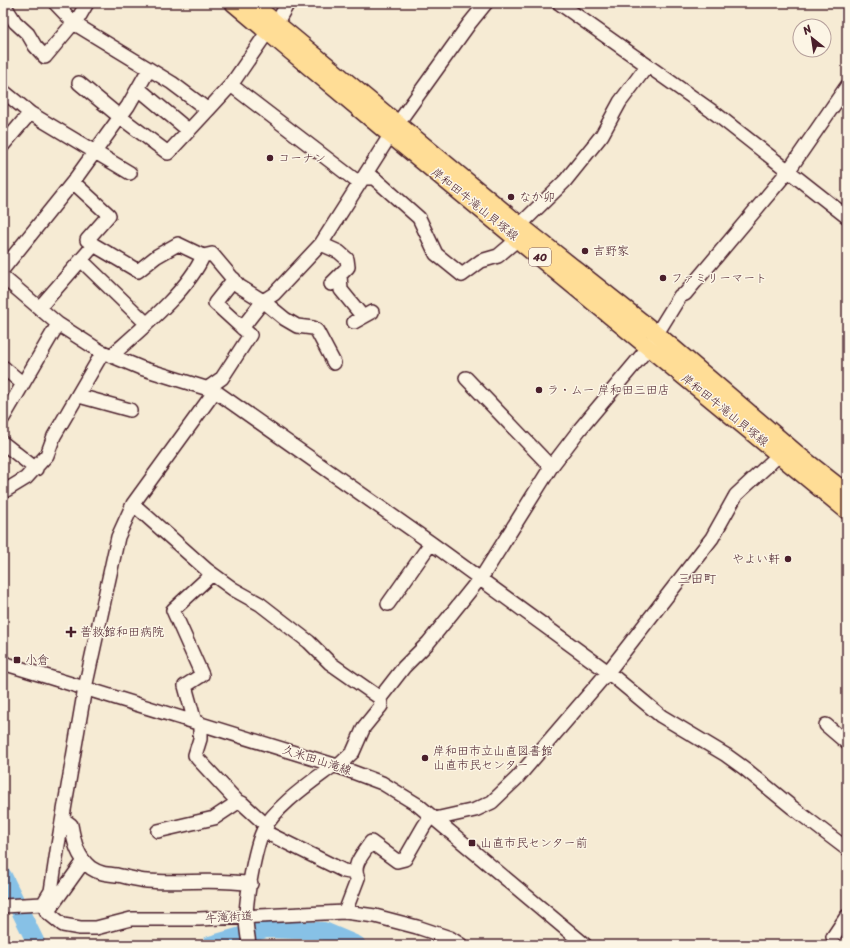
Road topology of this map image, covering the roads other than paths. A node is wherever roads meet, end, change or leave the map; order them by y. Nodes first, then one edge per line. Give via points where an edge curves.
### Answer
1 (3, 3) edge
2 (55, 3) edge
3 (87, 3) edge
4 (232, 3) edge
5 (252, 3) edge
6 (288, 3) edge
7 (486, 3) edge
8 (559, 3) edge
9 (75, 24) junction
10 (272, 27) junction
11 (647, 66) junction
12 (148, 70) junction
13 (79, 83) dead end
14 (232, 85) junction
15 (847, 86) edge
16 (139, 89) junction
17 (3, 91) edge
18 (208, 110) junction
19 (30, 113) junction
20 (120, 117) junction
21 (394, 129) junction
22 (188, 130) junction
23 (3, 145) edge
24 (94, 152) junction
25 (790, 170) junction
26 (130, 173) dead end
27 (361, 181) junction
28 (73, 182) junction
29 (847, 217) edge
30 (519, 232) junction
31 (321, 244) junction
32 (94, 245) junction
33 (203, 256) junction
34 (80, 260) junction
35 (3, 269) edge
36 (3, 277) edge
37 (234, 279) junction
38 (263, 301) junction
39 (40, 307) junction
40 (363, 317) dead end
41 (146, 323) junction
42 (58, 324) junction
43 (242, 328) junction
44 (656, 333) junction
45 (648, 348) junction
46 (107, 354) junction
47 (334, 363) dead end
48 (3, 367) edge
49 (23, 384) junction
50 (469, 385) dead end
51 (212, 389) junction
52 (78, 396) junction
53 (130, 410) dead end
54 (3, 418) edge
55 (3, 443) edge
56 (780, 454) junction
57 (551, 467) junction
58 (36, 469) junction
59 (3, 492) edge
60 (847, 493) edge
61 (133, 504) junction
62 (847, 511) edge
63 (431, 543) junction
64 (212, 574) junction
65 (479, 578) junction
66 (388, 604) dead end
67 (3, 663) edge
68 (608, 672) junction
69 (85, 688) junction
70 (380, 698) junction
71 (197, 723) junction
72 (826, 725) dead end
73 (847, 743) edge
74 (336, 765) junction
75 (238, 802) junction
76 (433, 818) junction
77 (63, 819) junction
78 (265, 829) junction
79 (158, 831) dead end
80 (847, 849) edge
81 (84, 861) junction
82 (355, 873) junction
83 (251, 884) junction
84 (3, 906) edge
85 (43, 907) junction
86 (345, 912) junction
87 (847, 916) edge
88 (246, 918) junction
89 (833, 937) dead end
90 (250, 945) edge
91 (461, 945) edge
92 (585, 945) edge

1 - 9 street via 15,22 28,34 45,57
2 - 9 street
3 - 9 street
4 - 10 main road, 岸和田牛滝山貝塚線 / 40
5 - 10 main road, 岸和田牛滝山貝塚線 / 40
6 - 10 street
7 - 21 street
8 - 11 street
9 - 12 street
10 - 14 street
10 - 21 main road, 岸和田牛滝山貝塚線 / 40
11 - 25 street
11 - 30 street via 620,102 602,135
12 - 16 street
12 - 18 street via 172,83
13 - 20 street
14 - 18 street
14 - 27 street
15 - 25 street
16 - 20 street
16 - 22 street
17 - 19 street
18 - 22 street
19 - 23 street
19 - 24 street
20 - 22 street via 168,153
20 - 24 street
21 - 27 street
21 - 30 main road, 岸和田牛滝山貝塚線 / 40
24 - 26 street
24 - 28 street
25 - 29 street
25 - 44 street via 685,294 680,296
27 - 30 street via 374,178 419,218 436,254 462,275 481,261 498,256
27 - 31 street
28 - 32 street via 108,216 87,240
28 - 35 street
30 - 44 main road, 岸和田牛滝山貝塚線 / 40
30 - 45 main road, 岸和田牛滝山貝塚線 / 40
31 - 38 street via 274,294
31 - 40 street via 348,259 348,267 336,279 341,290
32 - 33 street via 138,271 178,244
32 - 34 street
33 - 37 street via 212,254
33 - 41 street via 190,278
34 - 39 street
34 - 41 street
36 - 39 street
37 - 38 street
37 - 43 street via 215,303
38 - 43 street
38 - 47 street via 284,319 297,326 317,331
39 - 42 street
41 - 46 street
42 - 46 street
42 - 49 street
43 - 51 street via 250,335
44 - 45 street
44 - 60 main road, 岸和田牛滝山貝塚線 / 40
45 - 56 main road, 岸和田牛滝山貝塚線 / 40
45 - 57 street
46 - 51 street via 141,368
46 - 52 street
48 - 49 street
49 - 54 street
50 - 57 street via 507,429
51 - 61 street
51 - 63 street
52 - 53 street
52 - 58 street via 52,440 47,455
55 - 58 street
56 - 62 main road, 岸和田牛滝山貝塚線 / 40
56 - 68 street via 736,495 712,538
57 - 65 street
58 - 59 street
61 - 64 street
61 - 69 street via 118,537
63 - 65 street
63 - 66 street
64 - 70 street via 260,604 309,642 330,663
64 - 71 street via 173,610 202,675 185,686
65 - 68 street
65 - 70 street
67 - 69 street, 久米田山滝線
68 - 76 street via 528,766 492,802 475,810
68 - 80 street via 661,716 726,755
69 - 71 street, 久米田山滝線
69 - 77 street
70 - 74 street via 380,706 364,727 353,752
71 - 74 street, 久米田山滝線
71 - 75 street via 200,739 195,755
72 - 73 street
74 - 76 street, 久米田山滝線 via 382,783 406,797
74 - 78 street via 296,794
75 - 78 street via 242,802
75 - 79 street via 214,818
76 - 82 street via 424,826 405,859 398,861 371,842 356,866
76 - 92 street, 久米田山滝線
77 - 81 street via 72,825 74,843
77 - 85 street via 51,892
78 - 82 street via 344,871
78 - 83 street
81 - 83 street via 105,875 147,881 219,881
81 - 85 street
82 - 86 street via 358,878
83 - 88 street
84 - 85 street
85 - 88 street, 牛滝街道 via 63,925 80,928 96,928 131,919
86 - 88 street, 牛滝街道
86 - 91 street, 牛滝街道 via 375,916 417,927 450,938
87 - 89 street
88 - 90 street

